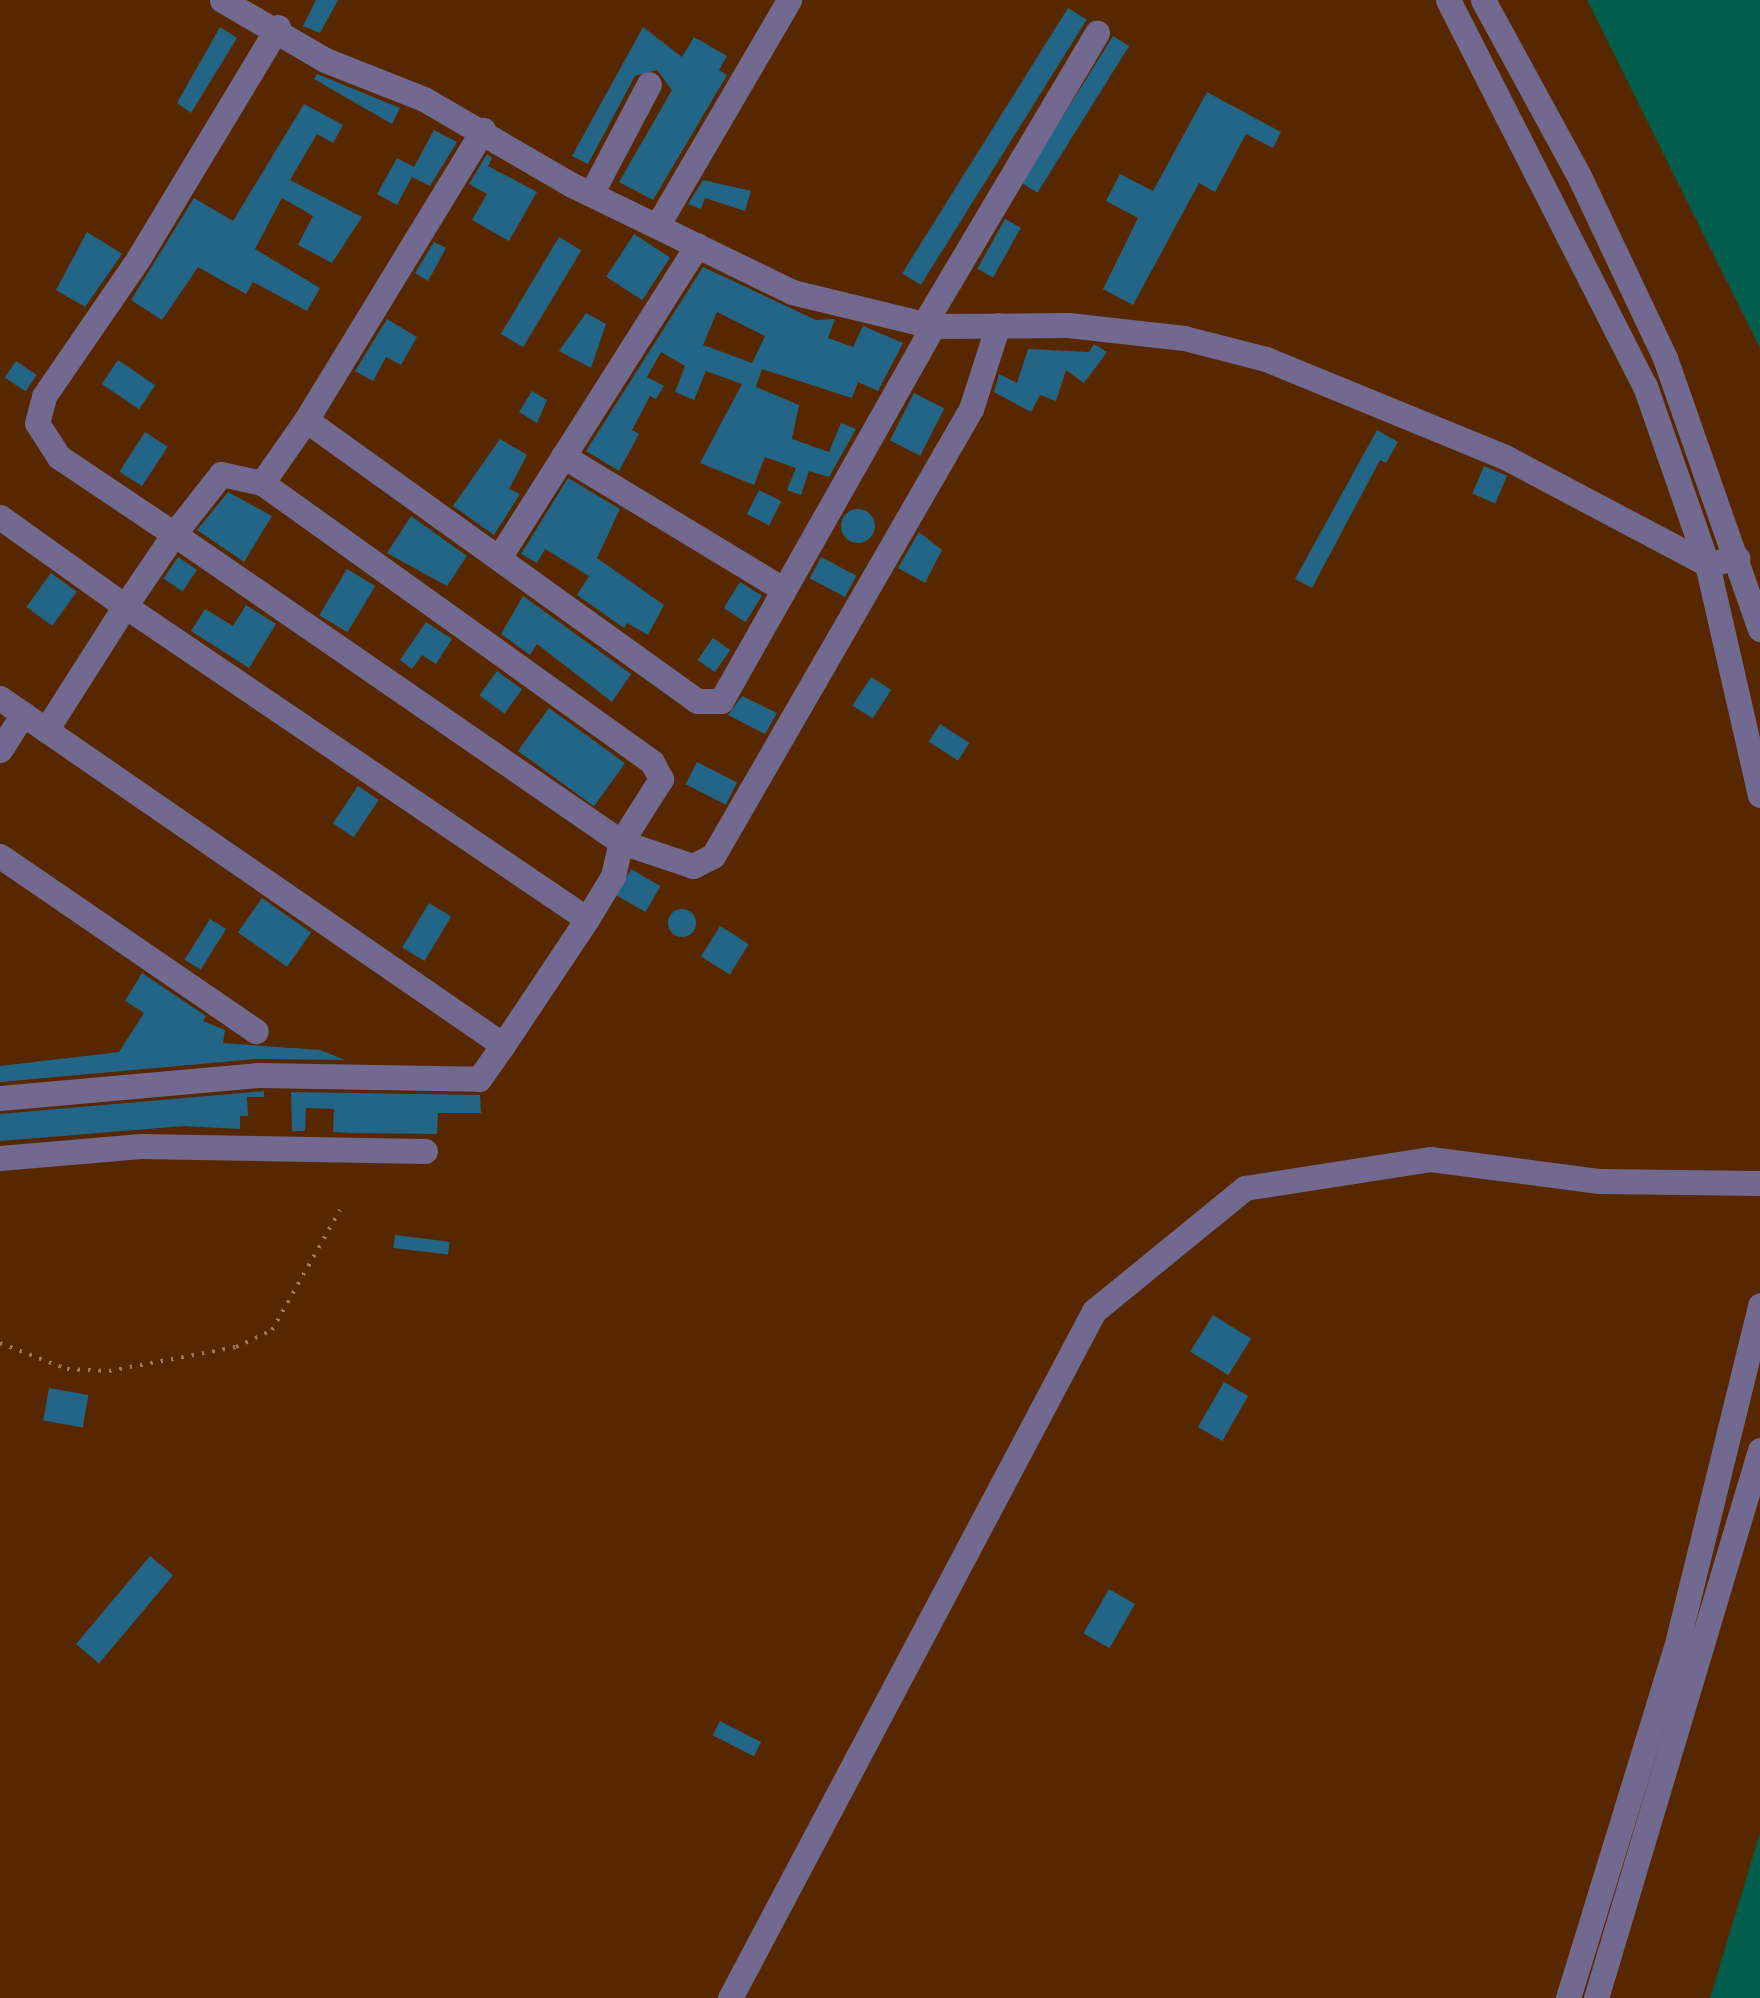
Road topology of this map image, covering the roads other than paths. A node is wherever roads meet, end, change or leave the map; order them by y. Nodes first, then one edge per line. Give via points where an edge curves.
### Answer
1 (222, 0) edge
2 (789, 0) edge
3 (1448, 0) edge
4 (1483, 0) edge
5 (278, 27) junction
6 (1097, 33) dead end
7 (649, 84) dead end
8 (483, 130) junction
9 (591, 194) junction
10 (657, 226) junction
11 (697, 244) junction
12 (928, 325) junction
13 (998, 325) junction
14 (306, 420) junction
15 (563, 456) junction
16 (262, 483) junction
17 (0, 517) edge
18 (174, 534) junction
19 (500, 556) junction
20 (1737, 558) junction
21 (1707, 564) junction
22 (784, 590) junction
23 (125, 606) junction
24 (1760, 630) edge
25 (0, 698) edge
26 (23, 714) junction
27 (46, 730) junction
28 (0, 750) edge
29 (1760, 795) edge
30 (621, 842) junction
31 (0, 856) edge
32 (587, 919) junction
33 (256, 1031) dead end
34 (502, 1045) junction
35 (0, 1098) edge
36 (425, 1151) dead end
37 (0, 1158) edge
38 (1760, 1183) edge
39 (1760, 1305) edge
40 (1760, 1450) edge
41 (730, 1998) edge
42 (1568, 1998) edge
43 (1596, 1998) edge

1 - 5 street
2 - 10 street
3 - 21 street via 1645,386
4 - 20 street via 1579,176 1665,358
5 - 8 street via 325,60
5 - 18 street via 38,410 39,435 59,458
6 - 12 street
7 - 9 street
8 - 9 street
8 - 14 street
9 - 10 street
10 - 11 street
11 - 12 street via 792,292
11 - 15 street
12 - 13 street
12 - 22 street
13 - 21 street via 1184,338 1266,359 1505,457
13 - 30 street via 971,408 714,856 693,866
14 - 16 street
14 - 19 street
15 - 19 street
15 - 22 street
16 - 18 street via 221,474
16 - 30 street via 652,762 662,779
17 - 23 street
18 - 23 street
18 - 30 street
19 - 22 street via 697,700 721,701
20 - 21 street
20 - 24 street
21 - 29 street
23 - 27 street
23 - 32 street
25 - 26 street
26 - 27 street
26 - 28 street
27 - 34 street
30 - 32 street via 606,892
31 - 33 street
32 - 34 street
34 - 35 street via 479,1080 258,1075
36 - 37 street via 140,1146
38 - 41 street via 1600,1181 1430,1159 1245,1188 1094,1311
39 - 42 street via 1676,1648
40 - 43 street

